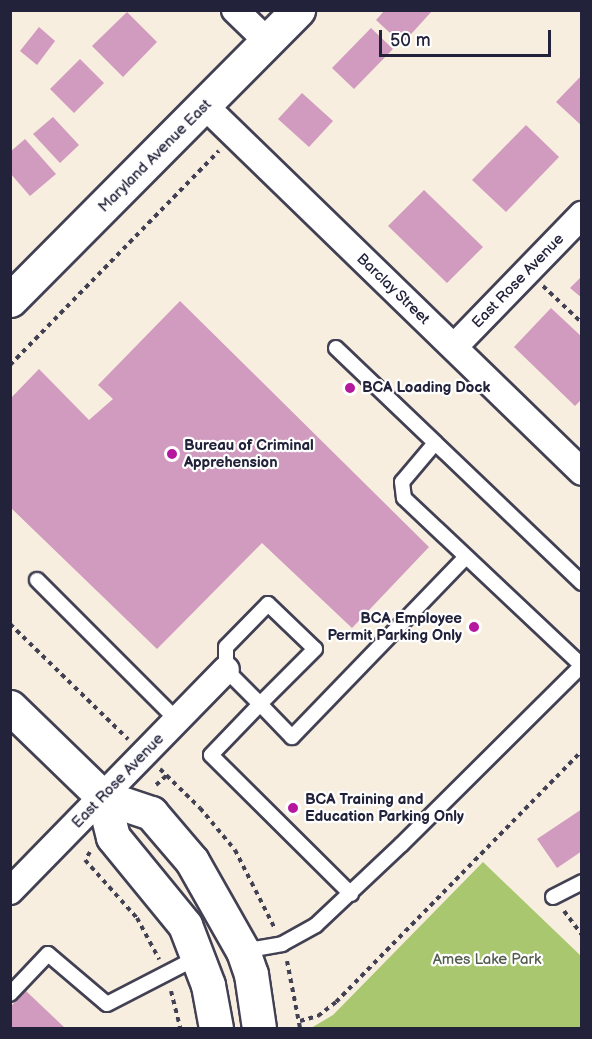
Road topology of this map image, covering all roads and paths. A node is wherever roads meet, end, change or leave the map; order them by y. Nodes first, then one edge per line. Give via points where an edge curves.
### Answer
1 (235, 10) edge
2 (298, 10) edge
3 (268, 42) junction
4 (205, 106) junction
5 (220, 150) dead end
6 (582, 215) edge
7 (528, 271) junction
8 (10, 300) edge
9 (582, 323) edge
10 (454, 347) junction
11 (336, 348) dead end
12 (10, 365) edge
13 (435, 443) junction
14 (582, 471) edge
15 (465, 558) junction
16 (37, 580) dead end
17 (582, 583) edge
18 (581, 665) edge
19 (226, 670) junction
20 (260, 704) junction
21 (10, 707) edge
22 (177, 720) junction
23 (582, 751) edge
24 (103, 797) junction
25 (91, 848) dead end
26 (582, 882) edge
27 (10, 891) edge
28 (351, 894) junction
29 (553, 897) joint
30 (582, 935) edge
31 (243, 951) junction
32 (198, 957) junction
33 (165, 974) junction
34 (10, 994) edge
35 (300, 1021) dead end
36 (180, 1029) edge
37 (216, 1029) edge
38 (260, 1029) edge

1 - 3 street
2 - 3 main road, Maryland Avenue East
3 - 4 main road, Maryland Avenue East
4 - 8 main road, Maryland Avenue East
4 - 10 street, Barclay Street
5 - 12 path
6 - 7 street, East Rose Avenue
7 - 9 path
7 - 10 street, East Rose Avenue
10 - 14 street, Barclay Street
11 - 13 lane
13 - 15 lane via 402,482 404,498
13 - 17 lane
15 - 18 lane
15 - 20 lane via 292,737
16 - 22 lane
18 - 28 lane
19 - 20 lane
19 - 20 lane via 226,647 268,604 315,650
19 - 22 street, East Rose Avenue
20 - 28 lane via 211,755
21 - 24 main road
22 - 24 street, East Rose Avenue
23 - 35 path via 336,1002 318,1016
24 - 27 street, East Rose Avenue
24 - 31 main road via 151,813 192,861
24 - 32 main road via 113,837 185,925
25 - 33 path via 85,860 137,918
26 - 29 lane
28 - 31 lane via 316,925 282,944
29 - 30 path
31 - 38 main road
32 - 33 lane
32 - 37 main road
33 - 34 lane via 107,1004 48,954
33 - 36 path

